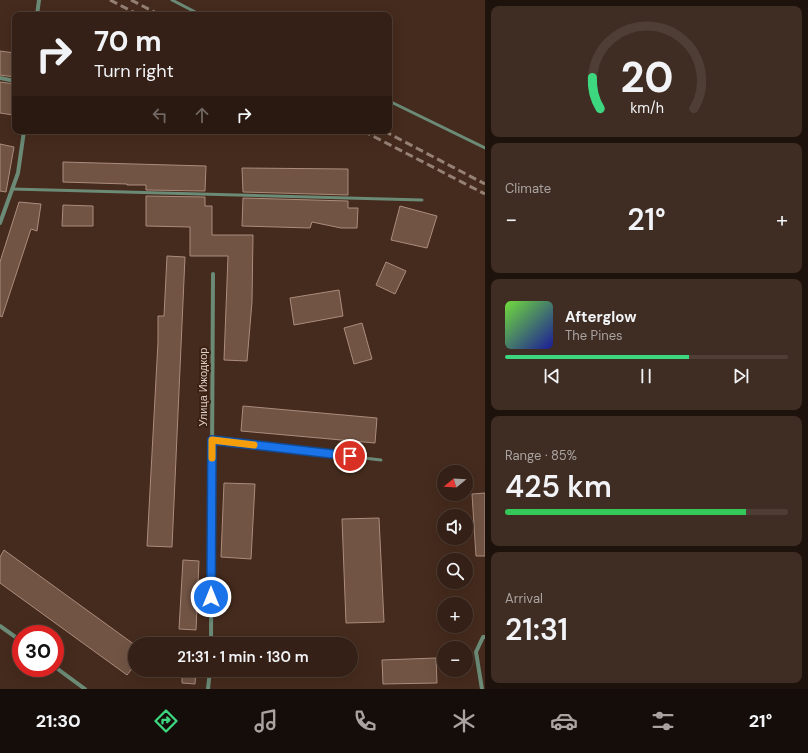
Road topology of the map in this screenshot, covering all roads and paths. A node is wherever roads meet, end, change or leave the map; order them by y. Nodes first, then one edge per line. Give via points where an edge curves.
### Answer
1 (39, 0) edge
2 (172, 0) edge
3 (37, 12) edge
4 (195, 12) edge
5 (0, 78) edge
6 (12, 80) edge
7 (392, 103) edge
8 (24, 134) edge
9 (485, 148) edge
10 (12, 189) junction
11 (422, 200) dead end
12 (0, 223) edge
13 (213, 274) dead end
14 (212, 440) junction
15 (381, 460) dead end
16 (0, 626) edge
17 (12, 635) edge
18 (211, 637) edge
19 (485, 637) edge
20 (64, 674) edge
21 (209, 677) edge
22 (85, 689) edge
23 (208, 689) edge
24 (482, 689) edge

1 - 3 street
2 - 4 lane
5 - 6 street
7 - 9 lane
8 - 10 street via 18,173
10 - 11 lane
10 - 12 street
13 - 14 street, Улица Ижодкор
14 - 15 lane
14 - 18 street, Улица Ижодкор
16 - 17 street
19 - 24 street via 476,652
20 - 22 street
21 - 23 street

